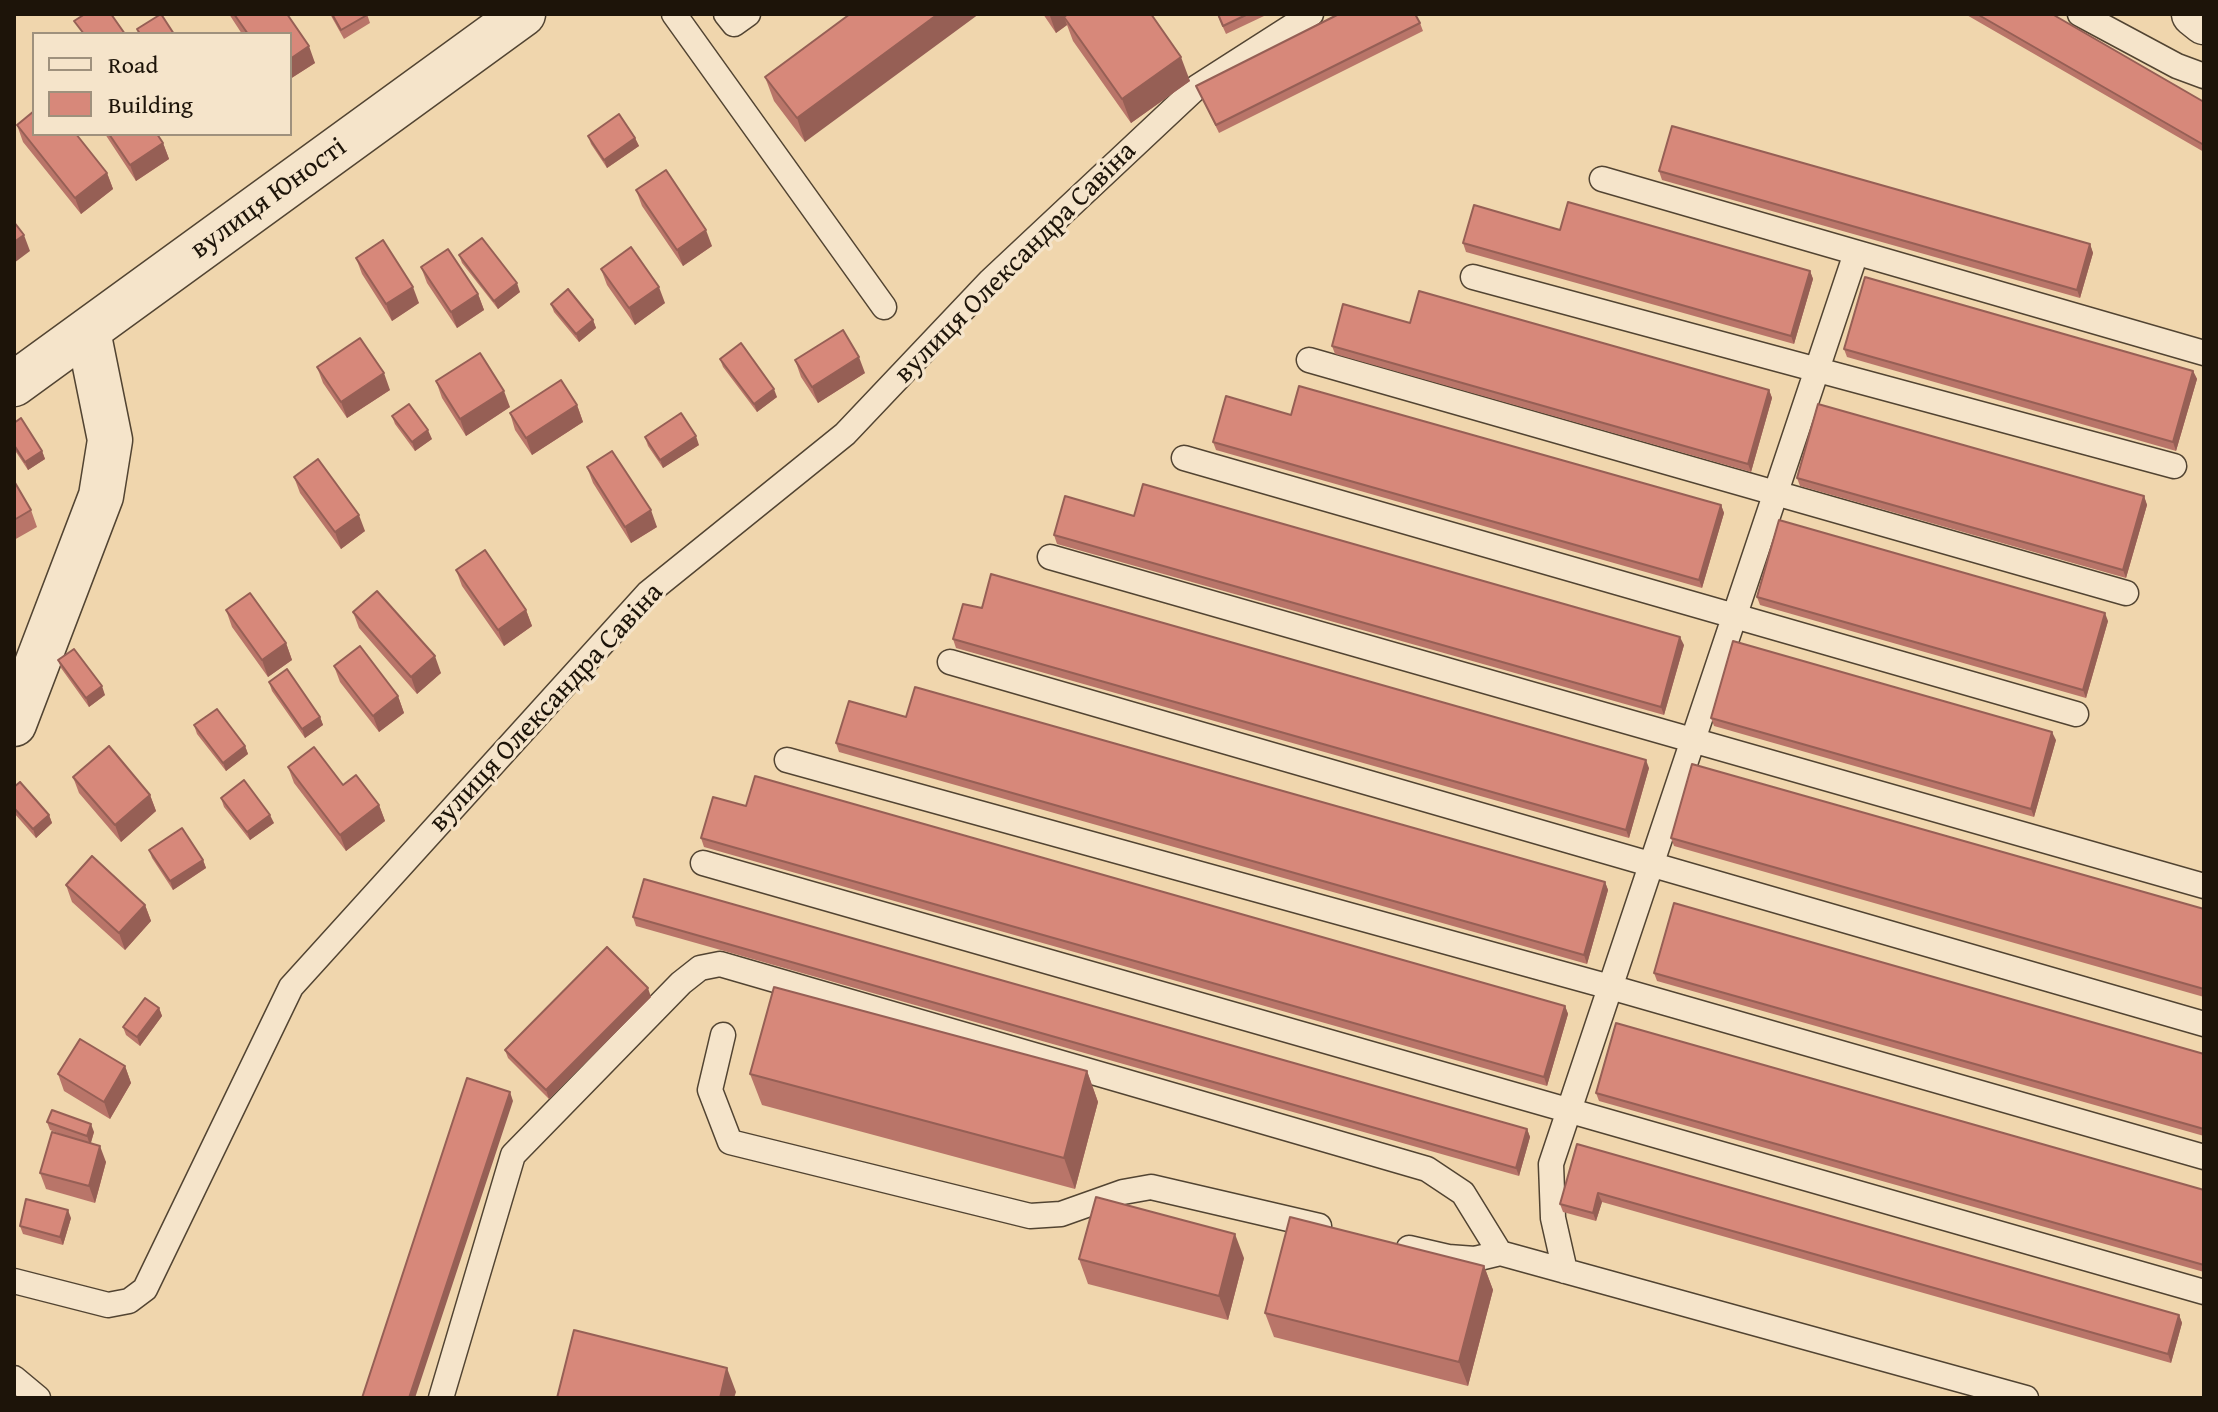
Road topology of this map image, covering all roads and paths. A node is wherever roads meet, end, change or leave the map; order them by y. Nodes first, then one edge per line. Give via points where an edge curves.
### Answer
1 (523, 14) edge
2 (674, 14) edge
3 (726, 14) edge
4 (748, 14) edge
5 (1311, 14) edge
6 (2082, 14) edge
7 (2194, 14) edge
8 (2204, 22) edge
9 (2204, 76) edge
10 (1602, 179) dead end
11 (1856, 253) junction
12 (1473, 277) dead end
13 (884, 307) dead end
14 (88, 331) junction
15 (2204, 353) edge
16 (1309, 360) dead end
17 (1817, 369) junction
18 (14, 384) edge
19 (1184, 458) dead end
20 (2174, 466) dead end
21 (1776, 492) junction
22 (1050, 557) dead end
23 (2126, 593) dead end
24 (1734, 616) junction
25 (950, 662) dead end
26 (2076, 714) dead end
27 (14, 724) edge
28 (1692, 740) junction
29 (787, 760) dead end
30 (703, 863) dead end
31 (1651, 864) junction
32 (2204, 886) edge
33 (1610, 987) junction
34 (2204, 1024) edge
35 (723, 1035) dead end
36 (1568, 1110) junction
37 (2204, 1157) edge
38 (1344, 1232) edge
39 (1389, 1243) edge
40 (1500, 1253) junction
41 (1565, 1271) junction
42 (14, 1281) edge
43 (2204, 1292) edge
44 (14, 1378) edge
45 (38, 1398) edge
46 (441, 1398) edge
47 (2026, 1398) edge

1 - 14 street, вулиця Юності
2 - 13 lane
3 - 4 lane via 734,24
5 - 42 lane, вулиця Олександра Савіна via 1197,87 990,281 845,434 648,593 291,987 145,1289 129,1301 108,1305
6 - 9 lane
7 - 8 street
10 - 11 lane
11 - 15 lane
11 - 17 lane
12 - 17 lane
14 - 18 street, вулиця Юності
14 - 27 street via 110,440 101,496
16 - 21 lane
17 - 20 lane
17 - 21 lane
19 - 24 lane
21 - 23 lane
21 - 24 lane
22 - 28 lane
24 - 26 lane
24 - 28 lane
25 - 31 lane
28 - 31 lane
28 - 32 lane
29 - 33 lane
30 - 36 lane
31 - 33 lane
31 - 34 lane
33 - 36 lane
33 - 37 lane
35 - 38 lane via 710,1090 730,1142 1030,1216 1061,1214 1151,1187
36 - 41 lane via 1551,1164 1553,1218
36 - 43 lane
39 - 40 lane via 1462,1258
40 - 41 lane
40 - 46 lane via 1463,1193 1427,1169 720,964 700,968 681,983 513,1155
41 - 47 lane
44 - 45 lane

